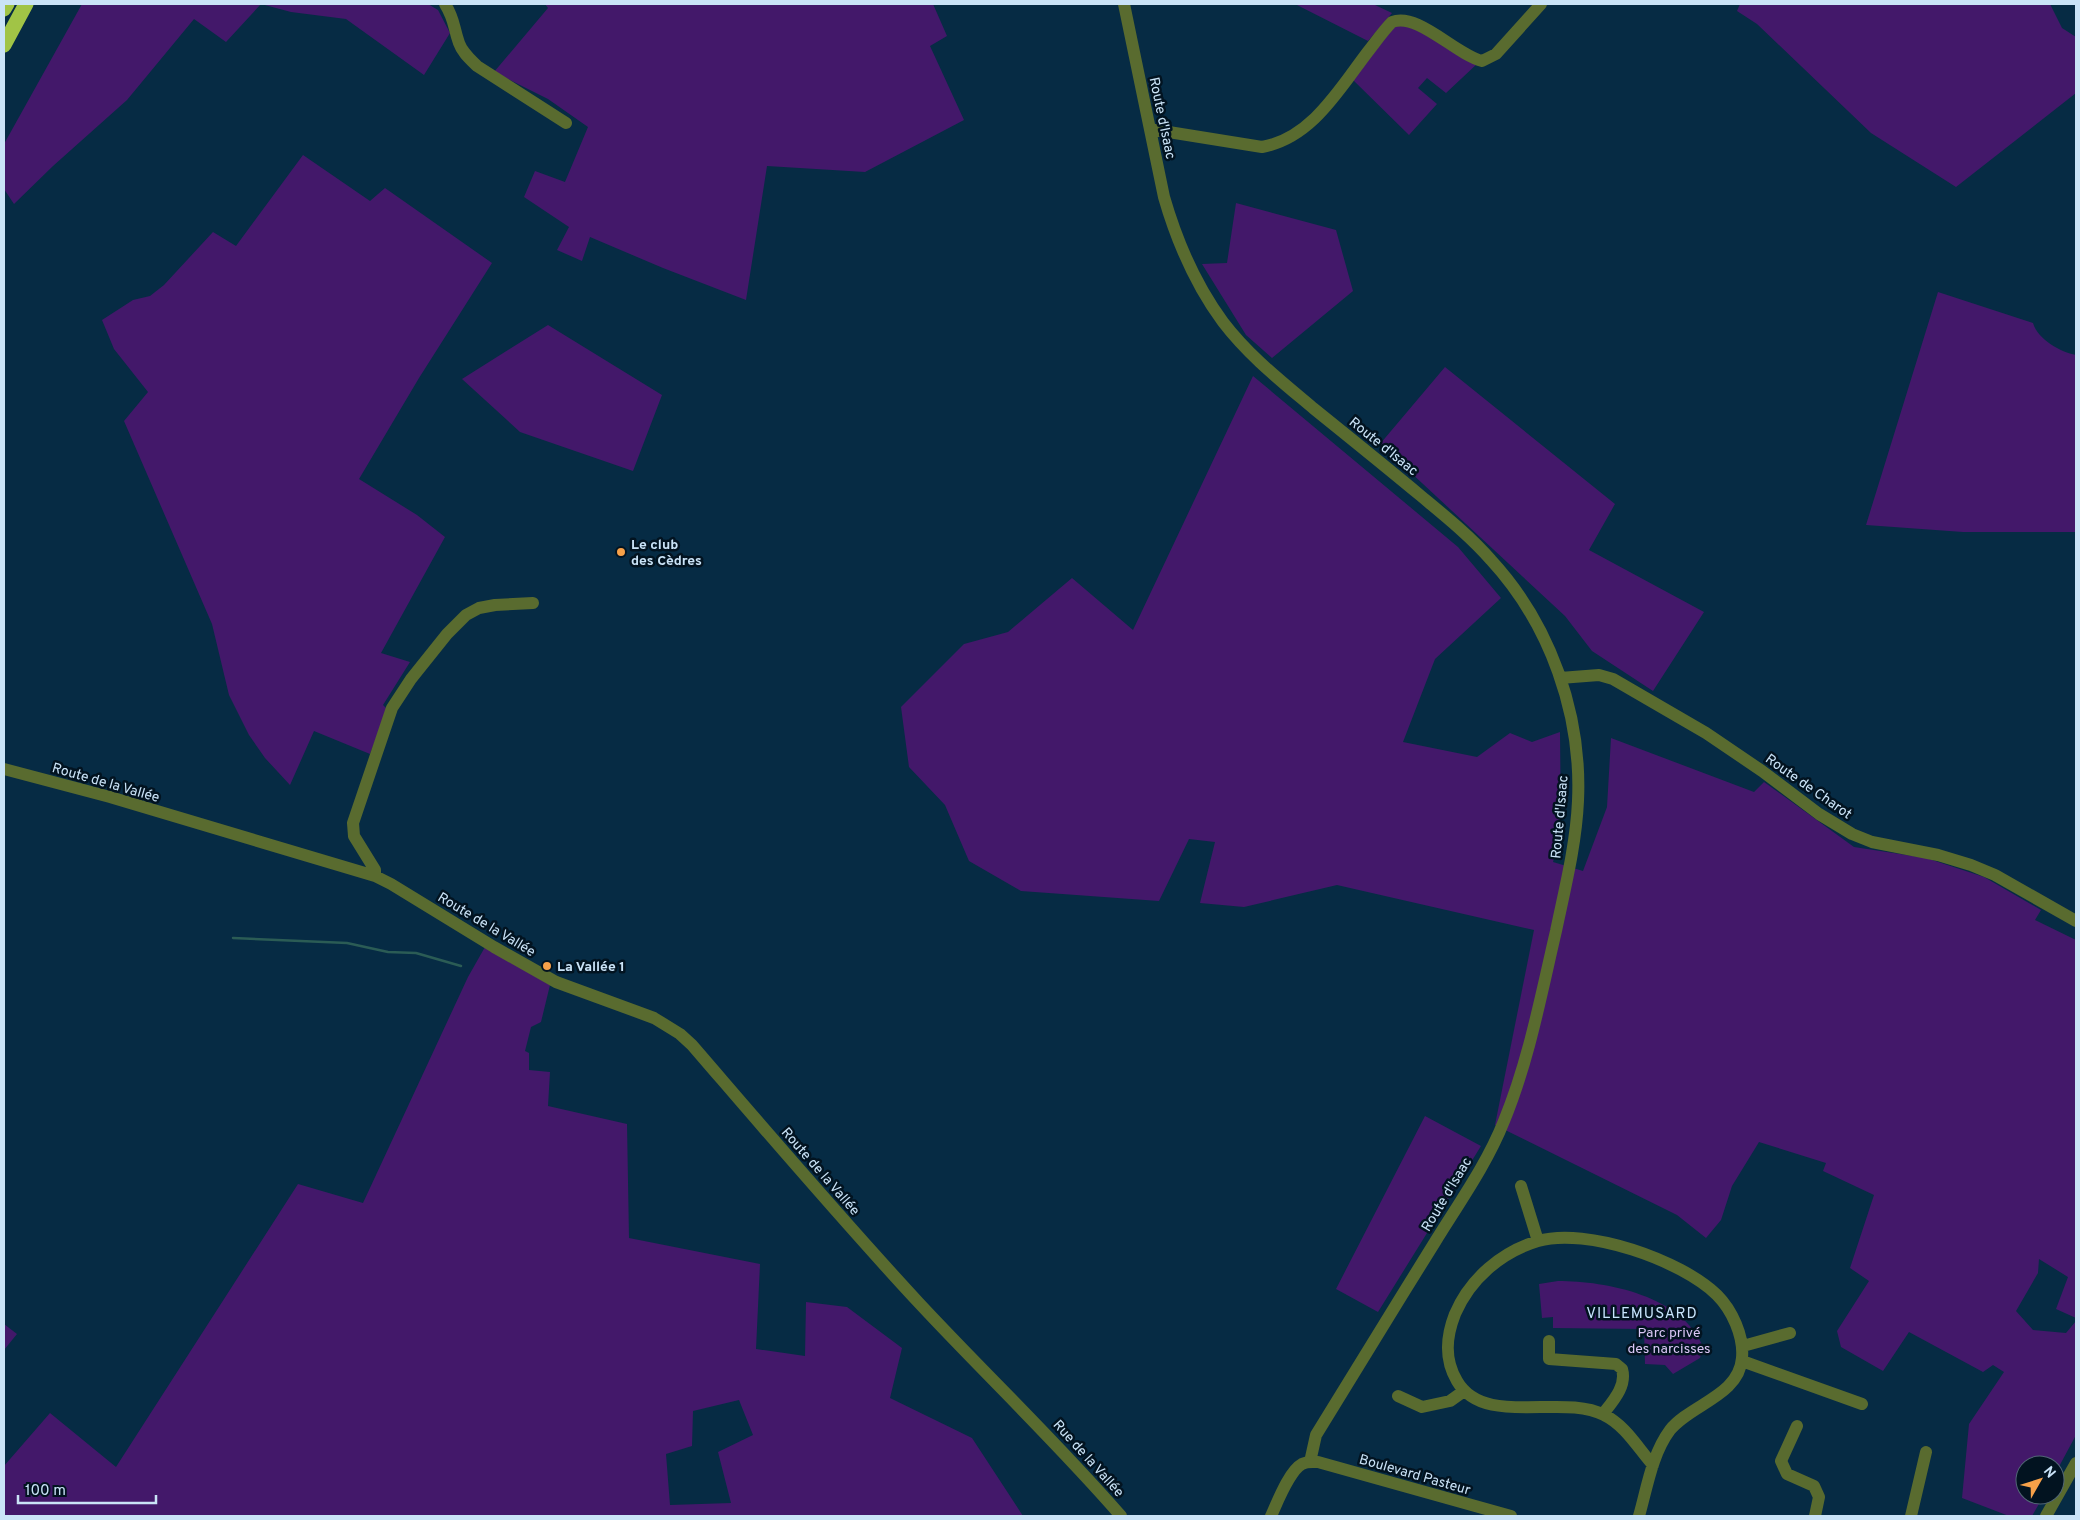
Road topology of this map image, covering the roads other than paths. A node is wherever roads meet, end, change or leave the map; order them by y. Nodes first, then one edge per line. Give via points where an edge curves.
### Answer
1 (7, 4) edge
2 (26, 4) edge
3 (445, 4) edge
4 (1124, 4) edge
5 (1541, 4) edge
6 (4, 9) edge
7 (4, 44) edge
8 (566, 123) dead end
9 (1150, 130) junction
10 (533, 603) dead end
11 (1560, 678) junction
12 (4, 769) edge
13 (375, 876) junction
14 (2076, 921) edge
15 (1521, 1186) dead end
16 (1538, 1241) junction
17 (1790, 1333) dead end
18 (1549, 1341) dead end
19 (1743, 1346) junction
20 (1742, 1361) junction
21 (1464, 1392) junction
22 (1398, 1396) dead end
23 (1862, 1404) dead end
24 (1603, 1414) junction
25 (1034, 1419) joint
26 (1797, 1426) dead end
27 (1926, 1452) dead end
28 (1310, 1462) junction
29 (2076, 1463) edge
30 (1653, 1465) junction
31 (1121, 1516) edge
32 (1271, 1516) edge
33 (1511, 1516) edge
34 (1639, 1516) edge
35 (1815, 1516) edge
36 (1911, 1516) edge
37 (2046, 1516) edge

1 - 6 highway
2 - 7 highway
3 - 8 street via 453,17 459,43 477,66
4 - 9 street, Route d'Isaac
5 - 9 street via 1496,54 1482,61 1410,21 1392,22 1318,116 1291,137 1271,146
9 - 11 street, Route d'Isaac via 1164,197 1184,256 1225,324 1269,371 1420,495 1494,562 1540,630
10 - 13 street via 495,605 466,615 411,679 392,708 353,823 354,836
11 - 14 street, Route de Charot via 1599,675 1621,683 1706,733 1852,834 1872,842 1971,865
11 - 28 street, Route d'Isaac via 1574,736 1578,780 1576,827 1563,898 1518,1082 1493,1145 1316,1435
12 - 13 street, Route de la Vallée
13 - 25 street, Route de la Vallée via 533,970 581,992 654,1018 680,1034 882,1264
15 - 16 street
16 - 19 street via 1580,1239 1609,1244 1635,1250 1683,1272 1702,1283 1722,1301 1730,1312
16 - 21 street via 1500,1258 1471,1286 1458,1307 1449,1329 1447,1348 1448,1362
17 - 19 street
18 - 24 street via 1549,1359 1616,1364 1622,1369 1623,1382
19 - 20 street
20 - 23 street
20 - 30 street via 1732,1382 1722,1392 1670,1430
21 - 22 street via 1450,1401 1422,1407
21 - 24 street via 1480,1402 1499,1406 1581,1408
24 - 30 street via 1615,1422
25 - 31 street, Rue de la Vallée
26 - 35 street via 1781,1461 1787,1474 1814,1486 1819,1497
27 - 36 street
28 - 32 street via 1302,1464 1290,1476
28 - 33 street, Boulevard Pasteur
29 - 37 street
30 - 34 street

